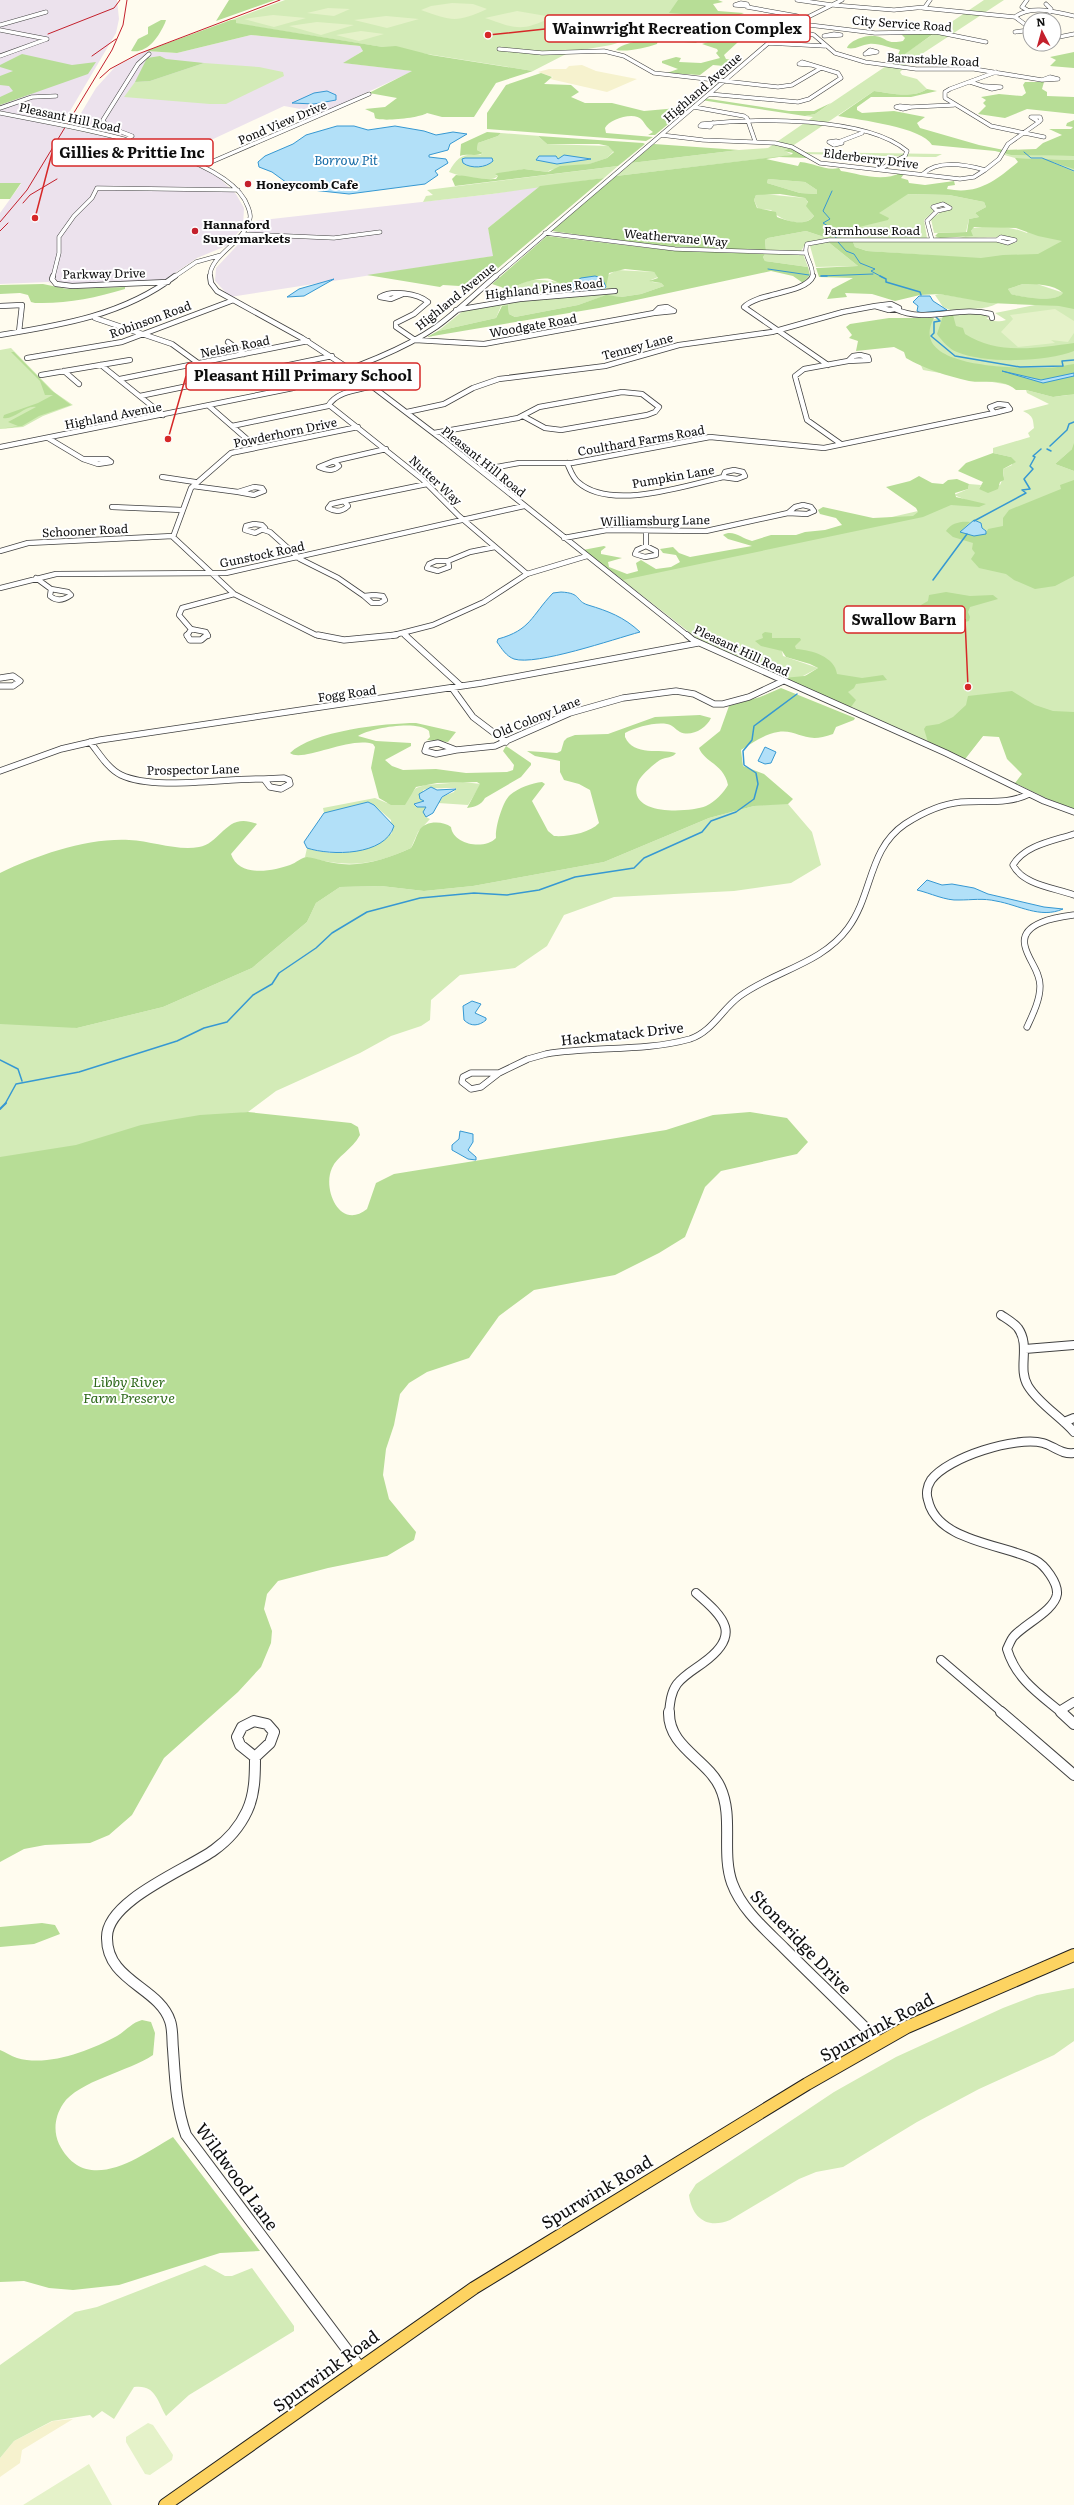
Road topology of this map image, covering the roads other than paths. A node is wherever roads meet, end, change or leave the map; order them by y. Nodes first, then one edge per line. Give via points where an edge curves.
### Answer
1 (797, 0) edge
2 (842, 0) edge
3 (930, 0) edge
4 (1027, 0) edge
5 (1046, 4) dead end
6 (833, 5) junction
7 (747, 7) dead end
8 (923, 8) junction
9 (1029, 11) junction
10 (46, 12) dead end
11 (1010, 12) dead end
12 (1050, 12) joint
13 (1020, 13) junction
14 (1062, 14) edge
15 (1074, 16) edge
16 (1015, 17) junction
17 (803, 18) junction
18 (799, 20) junction
19 (793, 23) junction
20 (1022, 23) edge
21 (0, 25) edge
22 (786, 28) junction
23 (0, 30) edge
24 (732, 30) dead end
25 (1022, 31) edge
26 (1015, 32) dead end
27 (1074, 34) edge
28 (817, 36) junction
29 (824, 36) dead end
30 (1062, 36) edge
31 (986, 42) dead end
32 (768, 43) junction
33 (825, 46) junction
34 (499, 49) dead end
35 (148, 54) dead end
36 (865, 54) dead end
37 (0, 56) edge
38 (851, 58) junction
39 (812, 65) dead end
40 (821, 68) junction
41 (996, 72) junction
42 (1042, 80) dead end
43 (723, 82) junction
44 (970, 82) junction
45 (984, 86) dead end
46 (369, 94) dead end
47 (709, 94) junction
48 (56, 96) dead end
49 (954, 105) junction
50 (694, 107) junction
51 (911, 107) dead end
52 (0, 108) edge
53 (0, 113) edge
54 (748, 120) junction
55 (1038, 122) dead end
56 (713, 123) dead end
57 (862, 133) junction
58 (1023, 133) junction
59 (661, 135) junction
60 (1044, 137) dead end
61 (126, 140) junction
62 (755, 141) junction
63 (841, 141) dead end
64 (202, 166) junction
65 (882, 168) junction
66 (985, 170) junction
67 (923, 174) junction
68 (98, 182) dead end
69 (97, 188) junction
70 (238, 190) junction
71 (937, 211) dead end
72 (380, 232) dead end
73 (545, 233) junction
74 (243, 234) junction
75 (932, 240) junction
76 (997, 240) dead end
77 (806, 252) junction
78 (221, 255) junction
79 (216, 260) junction
80 (195, 262) junction
81 (168, 282) junction
82 (615, 291) dead end
83 (403, 294) dead end
84 (231, 301) junction
85 (462, 304) junction
86 (0, 306) edge
87 (475, 306) junction
88 (456, 310) junction
89 (654, 313) dead end
90 (95, 318) junction
91 (992, 318) dead end
92 (777, 331) junction
93 (19, 332) junction
94 (144, 334) junction
95 (0, 335) edge
96 (415, 340) junction
97 (308, 341) junction
98 (228, 342) dead end
99 (244, 354) junction
100 (332, 356) junction
101 (27, 358) dead end
102 (130, 360) dead end
103 (848, 361) dead end
104 (198, 363) junction
105 (101, 364) junction
106 (828, 365) junction
107 (348, 368) junction
108 (64, 371) junction
109 (41, 374) dead end
110 (120, 379) junction
111 (79, 384) dead end
112 (373, 386) junction
113 (140, 396) junction
114 (328, 405) junction
115 (209, 406) junction
116 (407, 412) junction
117 (994, 413) dead end
118 (163, 415) junction
119 (523, 416) junction
120 (232, 426) junction
121 (358, 426) junction
122 (434, 433) junction
123 (48, 438) junction
124 (841, 444) junction
125 (0, 446) edge
126 (256, 447) junction
127 (386, 449) junction
128 (83, 459) junction
129 (334, 461) dead end
130 (567, 463) junction
131 (481, 470) junction
132 (162, 477) dead end
133 (723, 477) dead end
134 (194, 484) junction
135 (427, 484) junction
136 (238, 492) dead end
137 (344, 501) dead end
138 (524, 506) junction
139 (112, 507) dead end
140 (182, 510) junction
141 (788, 513) dead end
142 (463, 520) junction
143 (264, 530) dead end
144 (646, 531) junction
145 (173, 536) junction
146 (563, 537) junction
147 (646, 546) dead end
148 (495, 547) junction
149 (0, 551) edge
150 (587, 556) junction
151 (297, 557) junction
152 (448, 561) dead end
153 (212, 574) junction
154 (527, 574) junction
155 (36, 578) junction
156 (0, 588) edge
157 (51, 589) dead end
158 (234, 594) junction
159 (364, 596) dead end
160 (191, 629) dead end
161 (404, 634) junction
162 (698, 643) junction
163 (0, 678) edge
164 (783, 681) junction
165 (0, 686) edge
166 (462, 686) junction
167 (452, 688) junction
168 (90, 742) junction
169 (506, 742) junction
170 (456, 750) junction
171 (0, 771) edge
172 (264, 779) dead end
173 (1029, 794) junction
174 (1074, 812) edge
175 (1074, 834) edge
176 (1074, 895) edge
177 (1074, 915) edge
178 (1027, 1027) dead end
179 (499, 1073) junction
180 (1001, 1315) dead end
181 (1074, 1345) edge
182 (1025, 1349) junction
183 (1074, 1418) edge
184 (1064, 1422) junction
185 (1074, 1432) edge
186 (1074, 1453) edge
187 (696, 1593) dead end
188 (941, 1660) dead end
189 (1074, 1702) edge
190 (1061, 1710) junction
191 (1074, 1724) edge
192 (255, 1757) junction
193 (1074, 1775) edge
194 (1074, 1956) edge
195 (879, 2042) junction
196 (360, 2367) junction
197 (165, 2505) edge

1 - 6 street
2 - 6 street, Highland Avenue
3 - 8 street
4 - 9 street via 1022,7
5 - 12 street via 1051,9
6 - 8 street via 902,10
6 - 17 street, Highland Avenue
7 - 17 street
8 - 16 street
9 - 12 street
9 - 13 street
10 - 21 street
11 - 13 street
13 - 16 street
14 - 15 street
16 - 20 street
17 - 18 street, Highland Avenue
18 - 19 street, Highland Avenue
18 - 24 street
19 - 22 street, Highland Avenue
19 - 31 street, City Service Road via 875,33 936,32
22 - 28 street
22 - 32 street, Highland Avenue
23 - 37 street via 47,39
25 - 26 street
27 - 30 street
28 - 29 street
28 - 33 street, Barnstable Road
32 - 33 street
32 - 43 street, Highland Avenue
33 - 38 street, Barnstable Road
34 - 43 street via 533,53 583,49 610,51 627,56 649,72
35 - 61 street via 138,64 103,120 107,127 132,136
36 - 38 street
38 - 41 street, Barnstable Road via 916,69 962,68
39 - 40 street
40 - 43 street via 784,87
40 - 47 street via 838,73 841,78 803,101 783,102
41 - 42 street, Barnstable Road
41 - 44 street
43 - 47 street, Highland Avenue
44 - 45 street
44 - 49 street via 945,92 945,98
46 - 64 street, Pond View Drive
47 - 50 street, Highland Avenue
48 - 52 street via 32,97
49 - 51 street
49 - 58 street via 991,126
50 - 54 street via 735,113
50 - 59 street, Highland Avenue
53 - 61 street, Pleasant Hill Road, bridge
54 - 56 street
54 - 57 street via 790,121
54 - 62 street
55 - 58 street, Elderberry Drive
57 - 63 street
57 - 65 street via 899,142 907,151 904,157
58 - 60 street
58 - 66 street, Elderberry Drive via 1008,144 999,159
59 - 62 street, Elderberry Drive
59 - 73 street, Highland Avenue
61 - 64 street, Pleasant Hill Road
62 - 65 street, Elderberry Drive via 787,146 820,163
64 - 70 street, Pleasant Hill Road
65 - 67 street, Elderberry Drive
66 - 67 street, Elderberry Drive via 960,179
66 - 67 street via 966,166 944,166 929,169
68 - 69 street, Parkway Drive
69 - 70 street
69 - 81 street, Parkway Drive via 59,237 59,252 53,281 68,286
70 - 74 street, Pleasant Hill Road via 251,211 250,221
71 - 75 street via 927,221
72 - 74 street via 334,238
73 - 77 street, Weathervane Way via 675,249
73 - 85 street, Highland Avenue
74 - 78 street, Pleasant Hill Road
75 - 76 street, Farmhouse Road
75 - 77 street, Farmhouse Road via 822,240 806,244
77 - 92 street via 813,272 811,280 745,305 748,312
78 - 79 street, Pleasant Hill Road
78 - 80 street via 209,256
79 - 80 street
79 - 84 street, Pleasant Hill Road via 209,272 210,281 217,291
80 - 81 street
81 - 90 street
82 - 87 street, Highland Pines Road via 534,297
83 - 96 street via 421,297 427,301 414,314 396,324 399,330
84 - 94 street, Robinson Road
84 - 97 street, Pleasant Hill Road
85 - 87 street, Highland Pines Road
85 - 88 street, Highland Avenue
86 - 93 street via 22,305
87 - 88 street, Highland Pines Road
88 - 96 street, Highland Avenue via 433,330
89 - 96 street, Woodgate Road via 490,344
90 - 93 street
90 - 94 street
91 - 92 street, Tenney Lane via 991,314 982,311 922,317 876,306 843,312
92 - 106 street
92 - 116 street, Tenney Lane via 684,344 605,366 500,380 473,388 444,404
93 - 95 street
94 - 101 street, Robinson Road via 116,343
94 - 104 street via 174,345
96 - 107 street, Highland Avenue
97 - 99 street, Nelsen Road
97 - 100 street, Pleasant Hill Road
98 - 99 street
99 - 104 street, Nelsen Road
100 - 107 street, Pleasant Hill Road
100 - 113 street
102 - 105 street
103 - 106 street
104 - 110 street, Nelsen Road
105 - 108 street
105 - 110 street
106 - 124 street via 799,371 795,374 795,379 807,420
107 - 112 street, Pleasant Hill Road
107 - 115 street, Highland Avenue via 297,387
108 - 109 street
108 - 111 street
110 - 113 street
112 - 114 street via 342,394
112 - 116 street, Pleasant Hill Road
113 - 118 street
114 - 120 street via 307,412
114 - 121 street, Nutter Way
115 - 118 street, Highland Avenue
115 - 120 street
116 - 122 street, Pleasant Hill Road
117 - 124 street, Coulthard Farms Road
118 - 123 street, Highland Avenue
119 - 119 street via 539,407 622,392 640,394 659,407 648,415 564,430 546,429
119 - 122 street
120 - 126 street
121 - 126 street, Powderhorn Drive
121 - 127 street, Nutter Way
122 - 131 street, Pleasant Hill Road
123 - 125 street, Highland Avenue
123 - 128 street
124 - 130 street, Coulthard Farms Road via 813,448 710,437
126 - 134 street, Powderhorn Drive via 231,453
127 - 129 street
127 - 135 street, Nutter Way
128 - 128 street via 98,464 111,462 103,458
130 - 131 street, Coulthard Farms Road via 523,463
130 - 133 street, Pumpkin Lane via 581,484 612,494 644,493
131 - 138 street, Pleasant Hill Road
132 - 134 street
134 - 136 street
134 - 140 street, Powderhorn Drive
135 - 137 street
135 - 142 street, Nutter Way
138 - 142 street, Gunstock Road
138 - 146 street, Pleasant Hill Road
139 - 140 street
140 - 145 street, Powderhorn Drive
141 - 144 street, Williamsburg Lane via 706,531
142 - 148 street, Nutter Way
142 - 151 street, Gunstock Road
143 - 151 street via 270,532
144 - 146 street, Williamsburg Lane via 592,532
144 - 147 street
145 - 149 street, Schooner Road via 28,543
145 - 153 street
146 - 150 street, Pleasant Hill Road
148 - 152 street via 470,552
148 - 154 street, Nutter Way
150 - 154 street
150 - 162 street, Pleasant Hill Road
151 - 153 street, Gunstock Road
151 - 159 street via 338,578
153 - 155 street, Gunstock Road via 85,572
153 - 158 street
154 - 161 street via 462,613
155 - 156 street, Gunstock Road
155 - 157 street
158 - 160 street via 182,608 179,615
158 - 161 street via 324,637 357,640
161 - 166 street
162 - 164 street, Pleasant Hill Road
162 - 166 street, Fogg Road
163 - 165 street via 14,676 20,681 13,686
164 - 169 street, Old Colony Lane via 749,697 720,705 694,694 673,691 614,700 570,713
164 - 173 street, Pleasant Hill Road via 939,750
166 - 167 street, Fogg Road
167 - 168 street, Fogg Road
167 - 169 street via 473,717
168 - 171 street, Fogg Road via 61,749
168 - 172 street, Prospector Lane via 114,770 132,779 157,782
169 - 170 street, Old Colony Lane via 481,749
170 - 170 street, Old Colony Lane via 438,743 429,744 425,749 436,754
173 - 174 street, Pleasant Hill Road
173 - 179 street, Hackmatack Drive via 1010,802 949,804 901,827 882,848 852,921 838,940 742,995 713,1026 701,1034 675,1042 545,1055 523,1061
175 - 176 street via 1033,848 1016,859 1013,865 1014,870 1023,877
177 - 178 street via 1042,921 1032,928 1026,938 1026,947 1040,985 1038,999
179 - 179 street, Hackmatack Drive via 471,1072 463,1077 462,1082 469,1088 480,1088 488,1085
180 - 182 street via 1018,1328
181 - 182 street
182 - 184 street via 1022,1370 1027,1383 1034,1394
183 - 184 street
184 - 185 street
186 - 190 street via 1068,1454 1043,1443 1024,1441 992,1447 949,1465 931,1480 926,1493 929,1506 939,1520 974,1541 1036,1560 1055,1581 1057,1594 1053,1604 1014,1636 1007,1649 1014,1672
187 - 195 street, Stoneridge Drive via 721,1616 727,1630 727,1638 719,1651 678,1684 670,1702 670,1721 677,1737 713,1776 722,1791 726,1810 726,1856 734,1888 754,1917
188 - 193 street via 998,1711 1043,1744
189 - 190 street
190 - 191 street
192 - 192 street via 270,1743 274,1735 272,1728 262,1722 244,1725 237,1734 240,1745
192 - 196 street, Wildwood Lane via 252,1797 246,1813 234,1830 210,1853 122,1908 108,1929 107,1950 117,1967 147,1992 170,2021 176,2104 186,2135
194 - 195 main road, Spurwink Road via 943,2010
195 - 196 main road, Spurwink Road via 490,2277
196 - 197 main road, Spurwink Road

